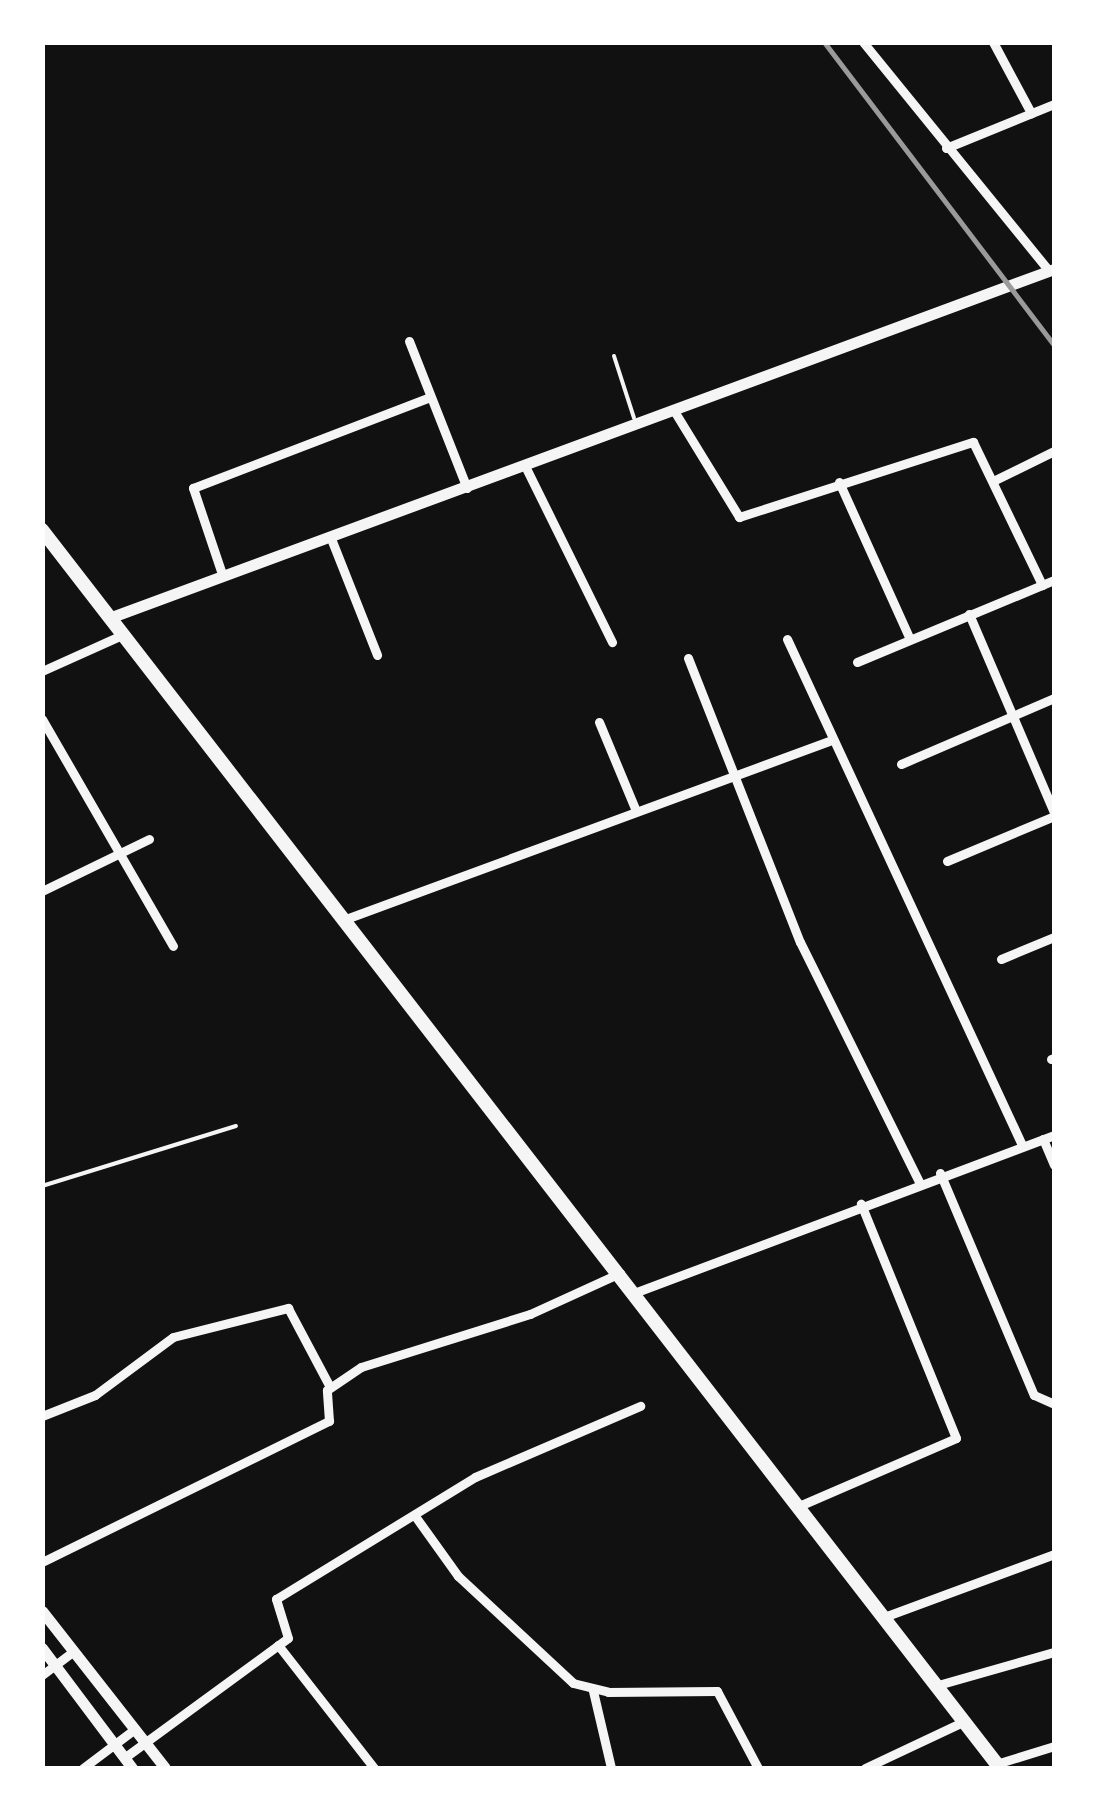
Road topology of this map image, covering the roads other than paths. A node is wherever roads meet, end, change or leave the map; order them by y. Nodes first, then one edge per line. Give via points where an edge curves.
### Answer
1 (863, 42) edge
2 (993, 42) edge
3 (1054, 104) edge
4 (1031, 113) junction
5 (946, 148) junction
6 (1051, 269) edge
7 (409, 341) dead end
8 (614, 356) dead end
9 (428, 398) junction
10 (676, 414) junction
11 (638, 428) junction
12 (1054, 452) edge
13 (527, 470) junction
14 (994, 480) junction
15 (839, 482) junction
16 (467, 488) junction
17 (42, 530) edge
18 (330, 536) junction
19 (222, 574) junction
20 (1054, 580) edge
21 (1042, 585) junction
22 (969, 614) junction
23 (109, 618) junction
24 (122, 635) junction
25 (786, 639) dead end
26 (910, 639) junction
27 (612, 642) dead end
28 (378, 655) dead end
29 (688, 658) dead end
30 (857, 662) dead end
31 (42, 670) edge
32 (1054, 698) edge
33 (1013, 715) junction
34 (42, 720) edge
35 (599, 722) dead end
36 (829, 742) junction
37 (900, 764) dead end
38 (731, 777) junction
39 (636, 811) junction
40 (1054, 814) edge
41 (149, 839) dead end
42 (120, 852) junction
43 (947, 861) dead end
44 (42, 890) edge
45 (343, 920) junction
46 (1054, 938) edge
47 (173, 946) dead end
48 (1001, 960) dead end
49 (236, 1126) dead end
50 (1054, 1135) edge
51 (1043, 1139) junction
52 (1022, 1145) junction
53 (1054, 1166) edge
54 (940, 1174) junction
55 (918, 1182) junction
56 (42, 1186) edge
57 (861, 1204) junction
58 (620, 1272) junction
59 (634, 1293) junction
60 (330, 1388) junction
61 (1054, 1404) edge
62 (640, 1406) dead end
63 (42, 1416) edge
64 (799, 1506) junction
65 (415, 1516) junction
66 (1054, 1554) edge
67 (42, 1562) edge
68 (42, 1611) edge
69 (884, 1618) junction
70 (278, 1646) junction
71 (42, 1648) edge
72 (74, 1651) junction
73 (1054, 1652) edge
74 (56, 1664) junction
75 (42, 1674) edge
76 (938, 1685) junction
77 (592, 1692) junction
78 (965, 1720) junction
79 (136, 1729) junction
80 (146, 1742) junction
81 (116, 1744) junction
82 (1054, 1746) edge
83 (128, 1764) edge
84 (998, 1766) edge
85 (83, 1768) edge
86 (164, 1768) edge
87 (374, 1768) edge
88 (612, 1768) edge
89 (758, 1768) edge
90 (864, 1768) edge

1 - 5 street
2 - 4 street
3 - 4 street
4 - 5 street
5 - 6 street
6 - 10 street
7 - 9 street
8 - 11 lane
9 - 16 street
9 - 19 street via 193,488
10 - 11 street
10 - 15 street via 739,518
11 - 13 street
12 - 14 street
13 - 16 street
13 - 27 street
14 - 15 street via 968,442
14 - 21 street
15 - 26 street
16 - 18 street
17 - 23 main road
18 - 19 street
18 - 28 street
19 - 23 street
20 - 21 street
21 - 22 street
22 - 26 street
22 - 33 street
23 - 24 main road
24 - 31 street
24 - 45 main road
25 - 36 street
26 - 30 street
29 - 38 street
32 - 33 street
33 - 37 street
33 - 40 street
34 - 42 street
35 - 39 street
36 - 38 street
36 - 52 street
38 - 39 street
38 - 55 street
39 - 45 street
40 - 43 street
41 - 42 street
42 - 44 street
42 - 47 street
45 - 58 main road
46 - 48 street
49 - 56 lane
50 - 51 street
51 - 52 street
51 - 53 street
52 - 54 street
54 - 55 street
54 - 61 street via 1034,1395
55 - 57 street
57 - 59 street
57 - 64 street via 956,1438
58 - 59 main road
58 - 60 street via 530,1314 361,1367
59 - 64 main road
60 - 63 street via 288,1308 173,1338 95,1394
60 - 67 street via 329,1421
62 - 65 street via 474,1476
64 - 69 main road
65 - 70 street via 276,1599 290,1632
65 - 77 street via 486,1604
66 - 69 street
68 - 72 street
69 - 76 main road
70 - 80 street
70 - 87 street
71 - 74 street
72 - 74 street
72 - 79 street
73 - 76 street
74 - 75 street
74 - 81 street
76 - 78 main road
77 - 88 street
77 - 89 street via 717,1691
78 - 84 main road
78 - 90 street
79 - 80 street
79 - 81 street
80 - 83 street
80 - 86 street
81 - 83 street
81 - 85 street
82 - 84 street

